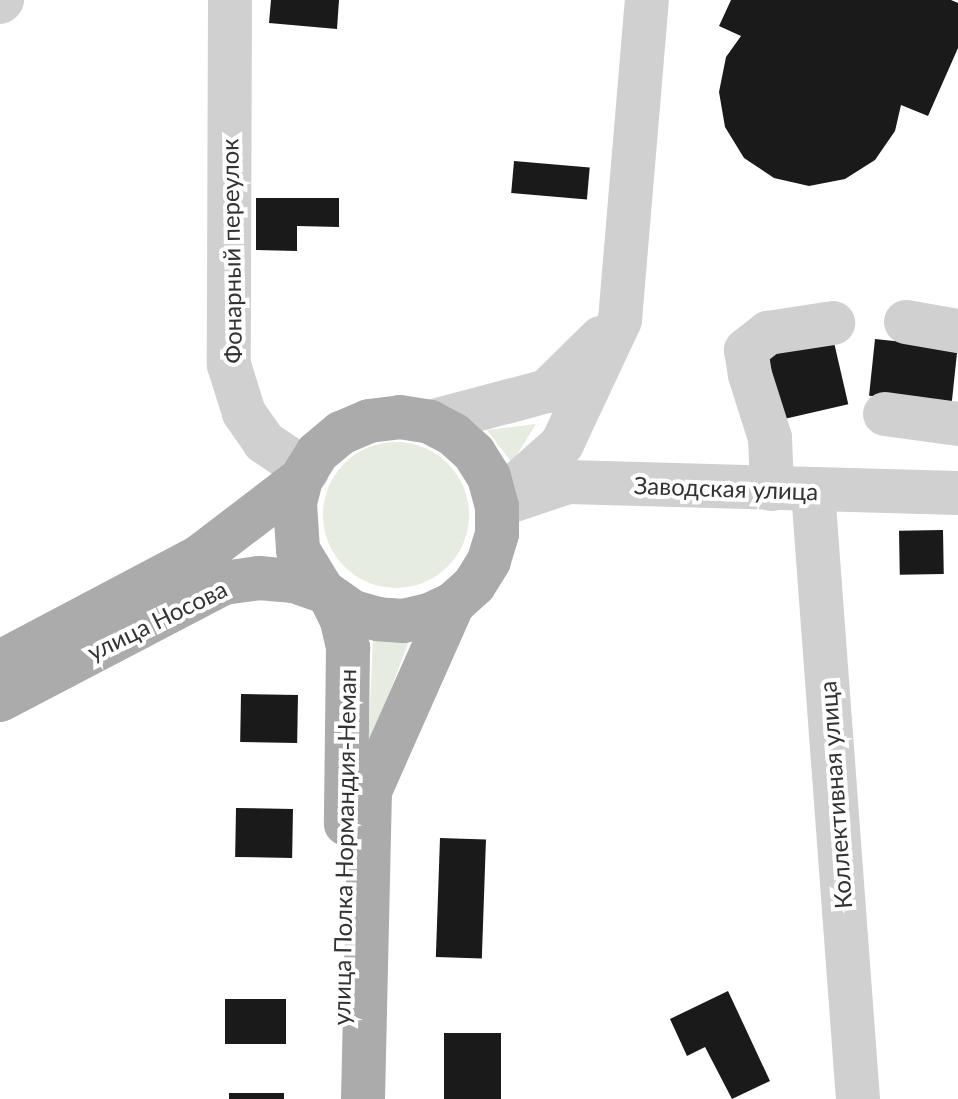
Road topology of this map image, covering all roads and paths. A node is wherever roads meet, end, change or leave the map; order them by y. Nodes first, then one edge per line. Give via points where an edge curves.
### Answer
1 (230, 0) edge
2 (647, 0) edge
3 (620, 320) junction
4 (906, 322) dead end
5 (833, 323) dead end
6 (958, 331) edge
7 (885, 414) dead end
8 (430, 422) junction
9 (958, 424) edge
10 (304, 475) junction
11 (792, 490) junction
12 (958, 493) edge
13 (497, 504) junction
14 (327, 594) junction
15 (453, 604) junction
16 (0, 662) edge
17 (0, 700) edge
18 (338, 1099) edge
19 (363, 1099) edge
20 (858, 1099) edge

1 - 10 street, Фонарный переулок via 229,365 244,413 264,442
2 - 3 street
3 - 8 street via 547,391
3 - 13 street via 562,444
4 - 6 street
5 - 11 street, Коллективная улица via 768,333 746,350 770,438
7 - 9 street
8 - 10 main road via 400,417 369,421 341,433 317,453
8 - 13 main road via 474,453
10 - 14 main road via 295,503 298,550
10 - 16 main road, улица Носова via 199,557
11 - 12 street, Заводская улица
11 - 13 street, Заводская улица via 568,482
11 - 20 street, Коллективная улица
13 - 15 main road via 497,534 489,561
14 - 15 main road via 353,612 391,620 429,615
14 - 17 main road, улица Носова via 294,581 224,583
14 - 18 main road, улица Полка Нормандия-Неман via 342,621 348,648
15 - 19 main road, улица Полка Нормандия-Неман via 370,791

